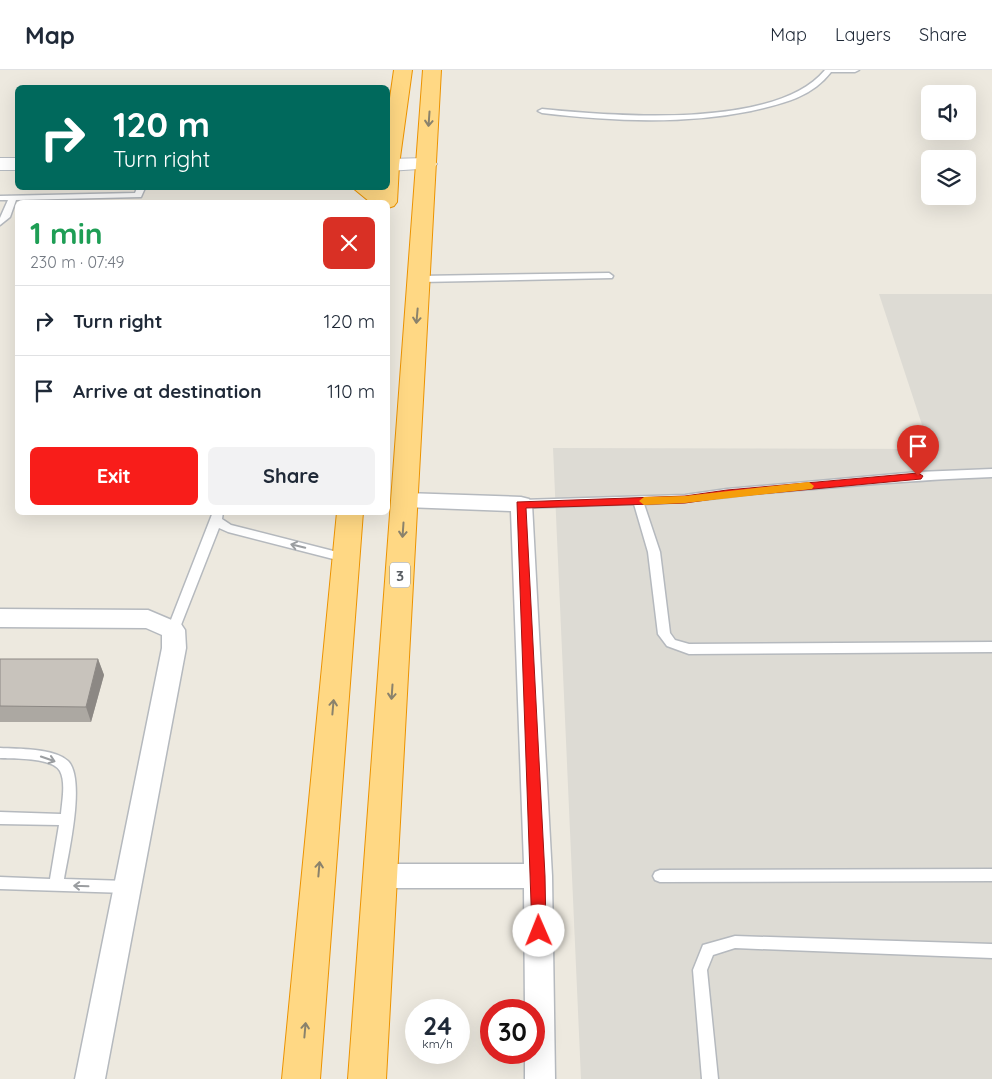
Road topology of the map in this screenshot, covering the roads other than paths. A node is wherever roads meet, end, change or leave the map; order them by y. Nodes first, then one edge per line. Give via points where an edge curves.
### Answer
1 (403, 70) edge
2 (432, 70) edge
3 (855, 70) edge
4 (828, 71) edge
5 (542, 111) dead end
6 (392, 130) edge
7 (390, 146) edge
8 (390, 162) edge
9 (427, 162) junction
10 (0, 164) edge
11 (15, 164) edge
12 (140, 190) edge
13 (366, 190) edge
14 (0, 198) edge
15 (13, 198) junction
16 (379, 200) edge
17 (0, 222) edge
18 (609, 276) dead end
19 (420, 278) junction
20 (992, 473) edge
21 (405, 500) junction
22 (638, 501) junction
23 (521, 504) junction
24 (350, 515) edge
25 (217, 517) edge
26 (345, 558) junction
27 (0, 618) edge
28 (173, 630) junction
29 (992, 646) edge
30 (0, 753) edge
31 (0, 818) edge
32 (66, 820) junction
33 (380, 876) junction
34 (538, 876) junction
35 (660, 876) dead end
36 (992, 876) edge
37 (0, 883) edge
38 (56, 885) junction
39 (129, 887) junction
40 (992, 951) edge
41 (90, 1079) edge
42 (301, 1079) edge
43 (367, 1079) edge
44 (540, 1079) edge
45 (710, 1079) edge

1 - 6 highway
2 -> 9 highway, 3
3 - 4 lane
4 - 5 lane via 814,86 785,100 725,114 658,120
6 - 7 highway
8 - 9 street
9 - 19 highway, 3
10 - 11 street
12 - 15 lane via 138,195
13 - 16 highway
14 - 15 lane
15 - 17 lane via 6,217
18 - 19 lane
19 -> 21 highway, 3
20 - 22 lane via 918,476 727,493 685,500
21 - 23 street
21 -> 33 highway, 3
22 - 23 lane
22 - 29 lane via 654,552 664,634 671,643 690,649
23 - 34 street
24 - 26 highway
26 -> 25 lane via 228,528
25 - 28 lane
42 -> 26 highway
27 - 28 street via 148,619
28 - 39 street via 174,648
30 -> 32 lane via 44,757 65,766 70,775
31 - 32 lane
32 - 38 lane
33 - 34 street
33 - 43 highway, 3
34 - 44 street
35 - 36 lane
37 - 38 lane
39 -> 38 lane
39 - 41 street
40 - 45 lane via 735,942 708,950 700,970

